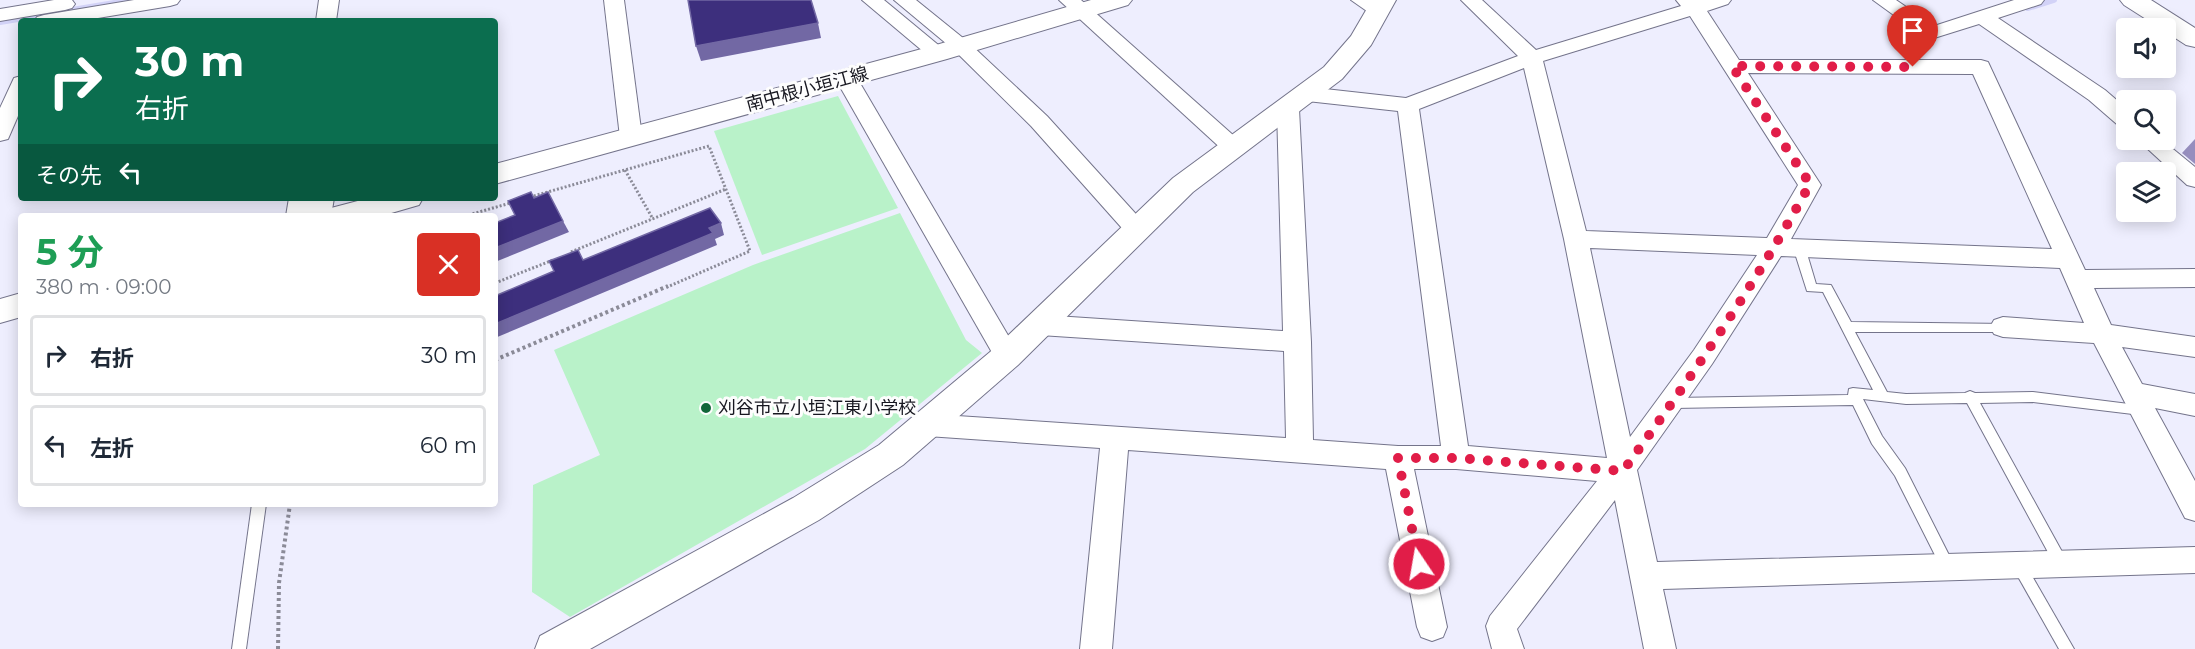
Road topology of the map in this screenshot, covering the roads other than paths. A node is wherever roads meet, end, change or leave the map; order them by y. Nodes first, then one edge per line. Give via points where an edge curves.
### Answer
1 (88, 0) edge
2 (170, 0) edge
3 (329, 0) edge
4 (345, 0) edge
5 (614, 0) edge
6 (872, 0) edge
7 (904, 0) edge
8 (1119, 0) edge
9 (1471, 0) edge
10 (1721, 0) edge
11 (1883, 0) edge
12 (2034, 0) edge
13 (2133, 0) edge
14 (2171, 0) edge
15 (1374, 4) edge
16 (1075, 5) edge
17 (1683, 5) edge
18 (48, 14) edge
19 (0, 15) edge
20 (2195, 15) edge
21 (1981, 16) junction
22 (326, 18) edge
23 (343, 18) edge
24 (18, 25) edge
25 (0, 28) edge
26 (1931, 33) junction
27 (2195, 39) edge
28 (950, 49) junction
29 (1532, 58) junction
30 (1732, 66) junction
31 (1981, 67) junction
32 (846, 78) junction
33 (11, 96) edge
34 (1297, 102) junction
35 (1408, 105) junction
36 (2116, 111) edge
37 (0, 134) edge
38 (631, 137) junction
39 (1234, 148) junction
40 (2161, 150) edge
41 (498, 173) edge
42 (2195, 179) edge
43 (397, 201) edge
44 (353, 213) edge
45 (1137, 230) junction
46 (1576, 239) junction
47 (1788, 246) junction
48 (2072, 269) junction
49 (2195, 278) edge
50 (18, 307) edge
51 (0, 311) edge
52 (1040, 325) junction
53 (1847, 327) junction
54 (2003, 327) joint
55 (2102, 334) junction
56 (1298, 342) junction
57 (2195, 347) edge
58 (1007, 356) junction
59 (1882, 395) junction
60 (1970, 396) junction
61 (1857, 400) junction
62 (2137, 402) junction
63 (1673, 403) junction
64 (2195, 405) edge
65 (927, 425) junction
66 (1115, 438) junction
67 (1300, 450) junction
68 (1398, 458) junction
69 (1456, 458) junction
70 (2182, 462) edge
71 (1623, 471) junction
72 (259, 507) edge
73 (2195, 509) edge
74 (2195, 560) edge
75 (2062, 564) junction
76 (2019, 565) junction
77 (1948, 567) junction
78 (1645, 576) junction
79 (1432, 627) dead end
80 (567, 647) edge
81 (239, 649) edge
82 (1096, 649) edge
83 (1508, 649) edge
84 (1660, 649) edge
85 (2067, 649) edge

1 - 18 street
2 - 18 street
3 - 22 street
4 - 23 street
5 - 38 street
6 - 28 street
7 - 28 street
8 - 16 main road, 南中根小垣江線
9 - 29 street
10 - 17 street
11 - 26 street
12 - 21 street
13 - 27 main road
14 - 20 main road
15 - 34 street via 1362,40 1333,73
16 - 28 main road, 南中根小垣江線
16 - 39 street
17 - 29 street
17 - 30 street
18 - 19 street
21 - 26 street
21 - 36 street
24 - 25 street
26 - 31 street
28 - 32 main road, 南中根小垣江線
28 - 45 street via 1039,122
29 - 35 street
29 - 46 street
30 - 31 street
30 - 47 street via 1810,184
31 - 48 street
32 - 38 main road, 南中根小垣江線
32 - 58 street
33 - 37 street
34 - 35 street
34 - 39 street
34 - 56 street
35 - 69 street
38 - 41 main road, 南中根小垣江線
39 - 45 street via 1183,185
40 - 42 street
43 - 44 main road
45 - 52 street
46 - 47 street
46 - 71 street
47 - 48 street
47 - 53 lane via 1810,288 1827,288
47 - 63 street
48 - 49 street
48 - 55 street
50 - 51 main road
52 - 56 street
52 - 58 street
53 - 54 lane
53 - 59 lane
54 - 55 street
55 - 57 street
55 - 62 street
56 - 67 street
58 - 65 street
59 - 60 lane via 1906,399
59 - 61 lane via 1853,393
60 - 62 lane
60 - 75 lane
61 - 63 lane
61 - 77 lane via 1877,440 1900,472
62 - 64 street
62 - 70 street
63 - 71 street
65 - 66 street
65 - 80 street via 891,455 806,509
66 - 67 street
66 - 82 street
67 - 68 street
68 - 69 street
68 - 79 street
69 - 71 street
70 - 73 street
71 - 78 street
71 - 83 street via 1501,626
72 - 81 lane
74 - 75 street
75 - 76 street
76 - 77 street
76 - 85 lane
77 - 78 street
78 - 84 street

